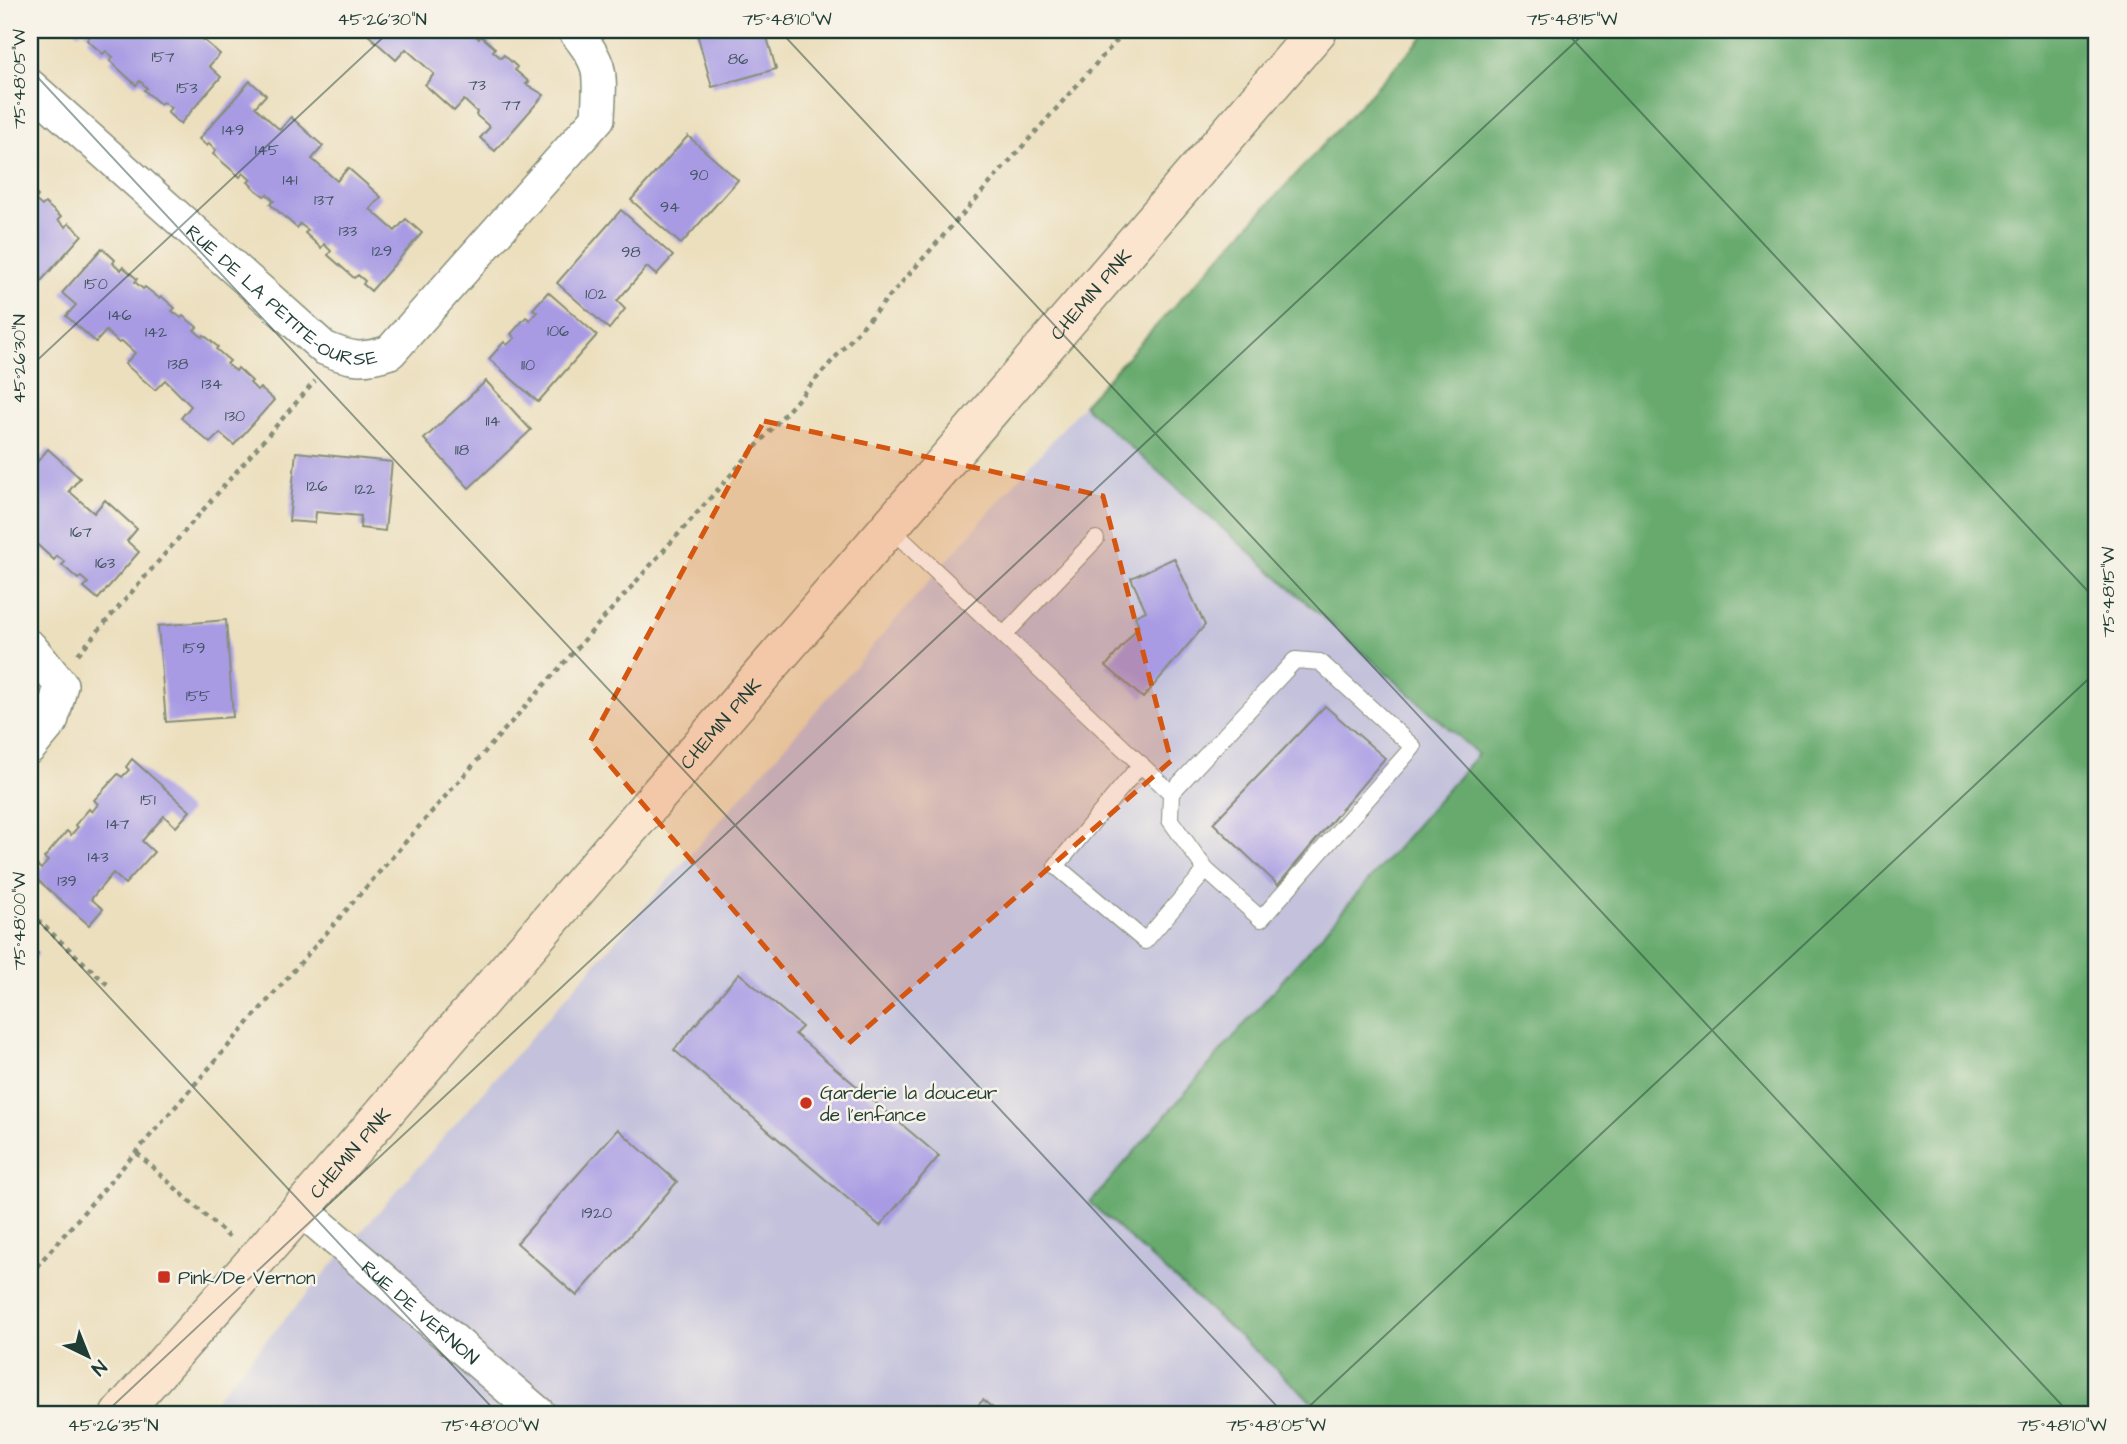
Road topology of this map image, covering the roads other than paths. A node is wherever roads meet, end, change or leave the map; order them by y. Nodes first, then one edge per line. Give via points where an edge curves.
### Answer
1 (574, 30) edge
2 (1318, 30) edge
3 (30, 86) edge
4 (889, 527) junction
5 (1096, 539) dead end
6 (1004, 635) junction
7 (30, 647) edge
8 (30, 747) edge
9 (1141, 764) junction
10 (1171, 793) junction
11 (1206, 870) junction
12 (301, 1209) junction
13 (120, 1414) edge
14 (538, 1414) edge

1 - 3 street, RUE DE LA PETITE-OURSE via 592,52 600,74 598,118 390,352 367,359 341,356 324,348
2 - 4 main road, CHEMIN PINK
4 - 6 lane
4 - 12 main road, CHEMIN PINK
5 - 6 lane
6 - 9 lane
7 - 8 street via 61,685 51,722
9 - 10 lane
9 - 11 lane via 1056,866 1145,941
10 - 11 lane via 1170,820
10 - 11 lane via 1295,660 1321,662 1413,747 1261,919
12 - 13 main road, CHEMIN PINK
12 - 14 street, RUE DE VERNON

